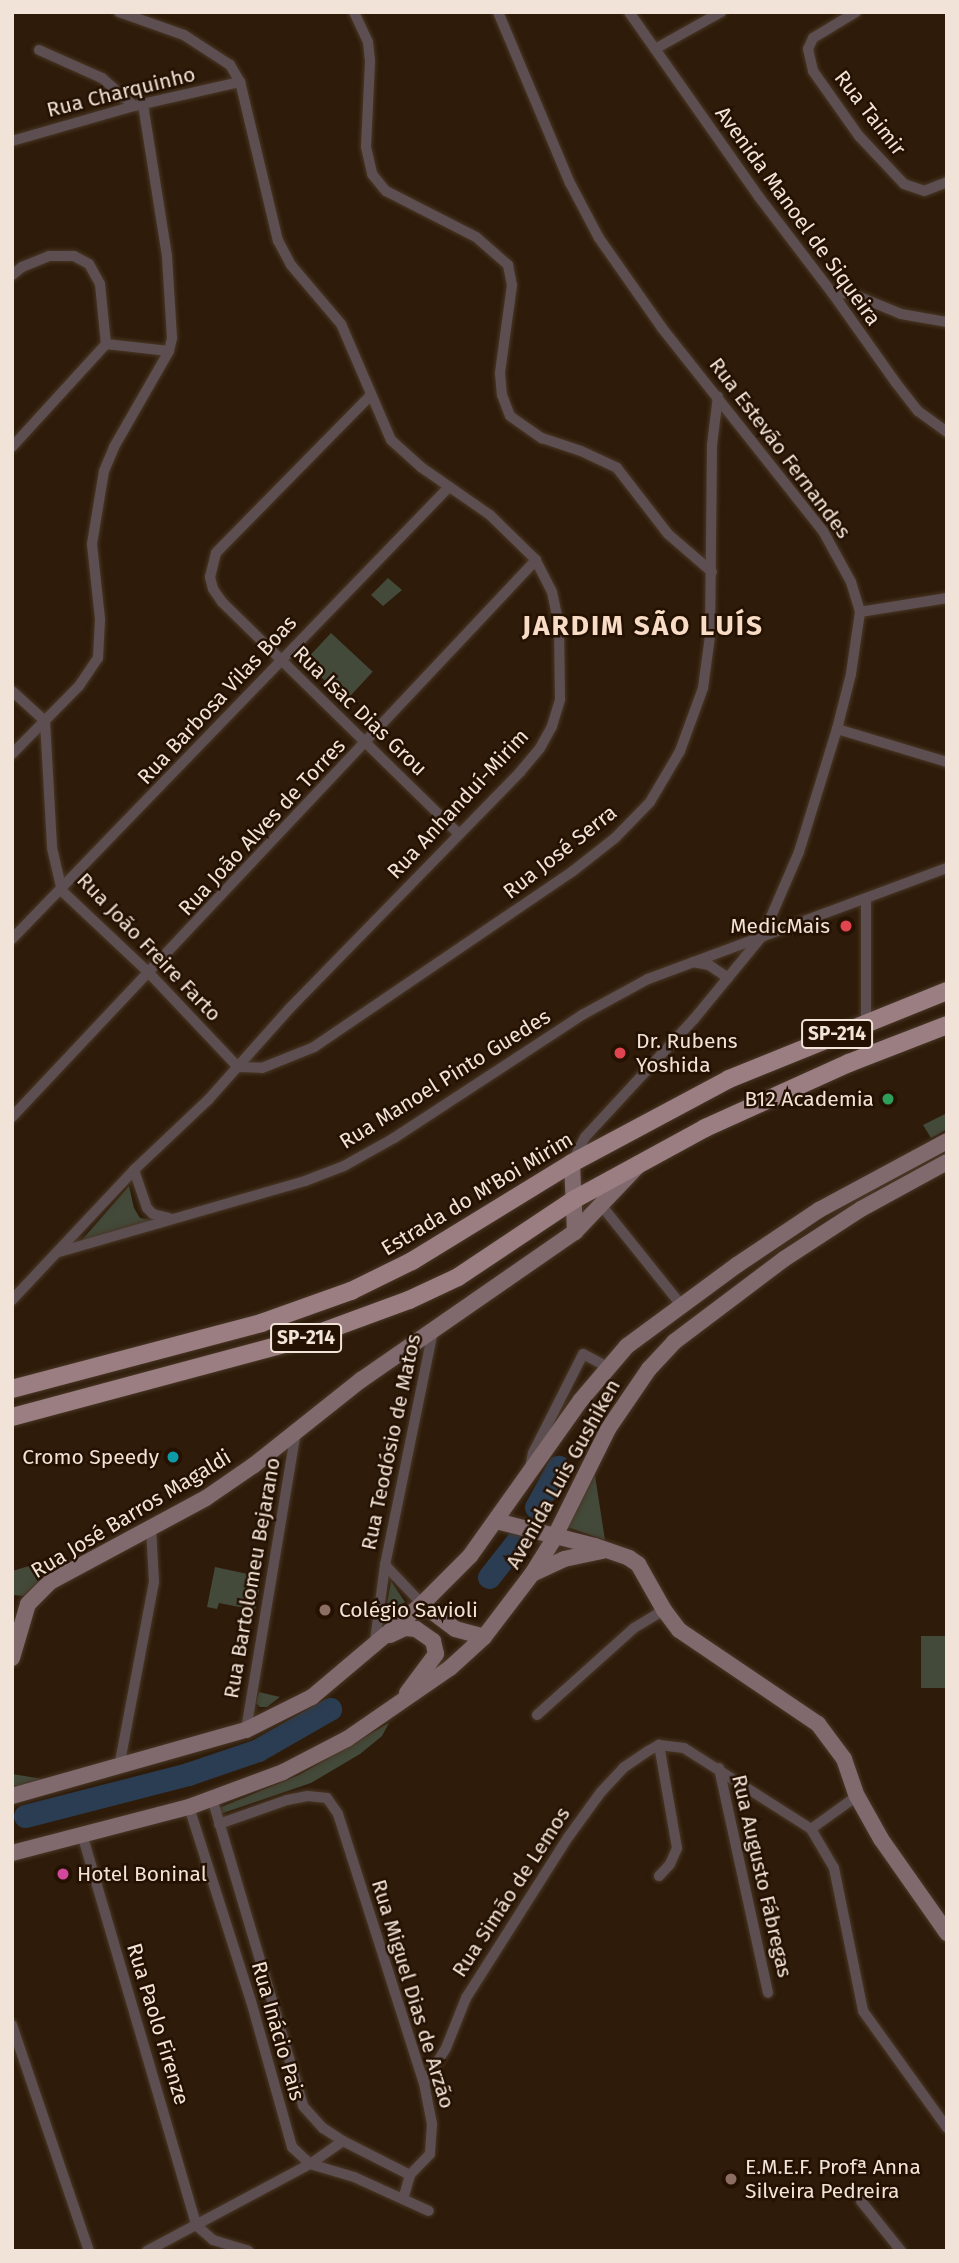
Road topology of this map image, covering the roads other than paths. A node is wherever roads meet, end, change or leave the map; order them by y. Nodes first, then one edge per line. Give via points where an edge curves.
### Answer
1 (120, 12) edge
2 (354, 12) edge
3 (498, 12) edge
4 (629, 12) edge
5 (721, 12) edge
6 (856, 12) edge
7 (150, 16) edge
8 (655, 49) junction
9 (38, 50) dead end
10 (240, 82) junction
11 (139, 105) junction
12 (12, 141) edge
13 (942, 185) edge
14 (12, 275) edge
15 (834, 294) junction
16 (947, 323) edge
17 (106, 344) junction
18 (169, 351) junction
19 (371, 396) junction
20 (718, 396) junction
21 (947, 432) edge
22 (12, 447) edge
23 (449, 486) junction
24 (536, 560) junction
25 (712, 572) junction
26 (947, 598) edge
27 (860, 612) junction
28 (280, 661) junction
29 (12, 691) edge
30 (45, 721) junction
31 (837, 729) junction
32 (367, 742) junction
33 (12, 754) edge
34 (947, 762) edge
35 (459, 834) junction
36 (947, 868) edge
37 (62, 891) junction
38 (866, 899) junction
39 (763, 935) junction
40 (12, 939) edge
41 (691, 962) junction
42 (150, 974) junction
43 (728, 978) junction
44 (947, 991) edge
45 (866, 1023) junction
46 (947, 1025) edge
47 (238, 1067) junction
48 (12, 1117) edge
49 (947, 1142) edge
50 (643, 1160) junction
51 (947, 1162) edge
52 (572, 1163) junction
53 (134, 1170) junction
54 (575, 1199) junction
55 (601, 1205) junction
56 (172, 1219) junction
57 (575, 1232) junction
58 (59, 1252) junction
59 (15, 1292) edge
60 (682, 1306) junction
61 (434, 1327) junction
62 (606, 1366) junction
63 (12, 1389) edge
64 (12, 1417) edge
65 (296, 1432) junction
66 (526, 1480) junction
67 (496, 1521) junction
68 (151, 1527) junction
69 (556, 1535) junction
70 (612, 1550) junction
71 (386, 1565) junction
72 (532, 1574) junction
73 (422, 1604) junction
74 (664, 1610) junction
75 (484, 1637) junction
76 (375, 1641) junction
77 (12, 1658) edge
78 (393, 1710) junction
79 (537, 1715) dead end
80 (246, 1730) junction
81 (659, 1745) junction
82 (119, 1767) junction
83 (719, 1768) junction
84 (12, 1796) edge
85 (857, 1796) junction
86 (212, 1798) junction
87 (189, 1807) junction
88 (219, 1824) junction
89 (811, 1829) junction
90 (82, 1834) junction
91 (12, 1853) edge
92 (659, 1875) dead end
93 (947, 1933) edge
94 (768, 1993) dead end
95 (12, 2025) edge
96 (15, 2040) edge
97 (424, 2083) junction
98 (947, 2128) edge
99 (343, 2141) junction
100 (310, 2164) junction
101 (410, 2175) junction
102 (403, 2199) junction
103 (861, 2201) dead end
104 (429, 2211) dead end
105 (197, 2226) junction
106 (89, 2251) edge
107 (147, 2251) edge
108 (248, 2251) edge
109 (901, 2251) edge

1 - 7 street
2 - 25 street via 368,42 366,147 372,174 386,191 476,237 508,265 512,285 500,373 510,416 542,438 617,468 668,534
3 - 20 street, Rua Estevão Fernandes via 598,238
4 - 8 street, Avenida Manoel de Siqueira
5 - 8 street
6 - 13 street, Rua Taimir via 813,38 808,49 813,71 859,136 904,184 924,191
7 - 10 street via 207,47 230,65
8 - 15 street, Avenida Manoel de Siqueira
9 - 11 street via 102,78
10 - 11 street, Rua Charquinho
10 - 19 street, Rua Anhanduí-Mirim via 278,241 290,265 341,324
11 - 12 street, Rua Charquinho
11 - 18 street via 167,256 174,323
14 - 17 street via 49,256 74,256 89,264 100,284
15 - 16 street via 850,293 901,314
15 - 21 street, Avenida Manoel de Siqueira via 918,411
17 - 18 street
17 - 22 street
18 - 30 street via 104,471 92,544 100,620 98,658
19 - 23 street, Rua Anhanduí-Mirim via 391,440
19 - 28 street, Rua Isac Dias Grou via 216,553 211,564 213,589 222,603
20 - 25 street, Rua José Serra via 712,444
20 - 27 street, Rua Estevão Fernandes via 823,531 851,582
23 - 24 street, Rua Anhanduí-Mirim via 490,515
23 - 28 street, Rua Barbosa Vilas Boas
24 - 32 street, Rua João Alves de Torres
24 - 35 street, Rua Anhanduí-Mirim via 552,592 559,625 557,713 540,748
25 - 47 street, Rua José Serra via 710,636 694,717 666,778 634,820 573,871 314,1047 262,1068
26 - 27 street
27 - 31 street, Rua Estevão Fernandes
28 - 32 street, Rua Isac Dias Grou
28 - 37 street, Rua Barbosa Vilas Boas
29 - 30 street
30 - 33 street
30 - 37 street, Rua João Freire Farto via 52,848
31 - 34 street
31 - 39 street, Rua Estevão Fernandes via 799,852
32 - 35 street, Rua Isac Dias Grou
32 - 42 street, Rua João Alves de Torres
35 - 47 street, Rua Anhanduí-Mirim
36 - 38 street, Rua Manoel Pinto Guedes
37 - 40 street, Rua Barbosa Vilas Boas
37 - 42 street, Rua João Freire Farto
38 - 39 street, Rua Manoel Pinto Guedes
38 - 45 street
39 - 41 street, Rua Manoel Pinto Guedes
39 - 43 street, Rua Estevão Fernandes
41 - 43 street via 709,965
41 - 56 street, Rua Manoel Pinto Guedes via 648,979 582,1015 344,1166
42 - 47 street, Rua João Freire Farto
42 - 48 street, Rua João Alves de Torres
43 - 52 street, Rua Estevão Fernandes via 585,1137
44 - 45 main road, Estrada do M'Boi Mirim / SP-214
45 - 52 main road, Estrada do M'Boi Mirim / SP-214 via 729,1079
46 - 50 main road, SP-214 via 741,1110
47 - 53 street, Rua Anhanduí-Mirim
49 - 60 main road, Avenida Luis Gushiken via 819,1210
50 - 54 main road, SP-214
50 - 55 main road, Rua José Barros Magaldi
51 - 69 main road, Avenida Luis Gushiken via 860,1209 784,1259 674,1342 649,1368 608,1429
52 - 54 main road
52 - 63 main road, Estrada do M'Boi Mirim / SP-214 via 467,1230 351,1291 261,1323
53 - 56 street via 148,1208
53 - 58 street, Rua Anhanduí-Mirim
54 - 57 main road
54 - 64 main road, SP-214 via 458,1277 360,1320
55 - 57 main road, Rua José Barros Magaldi
55 - 60 street
56 - 58 street, Rua Manoel Pinto Guedes
57 - 61 main road, Rua José Barros Magaldi
58 - 59 street, Rua Anhanduí-Mirim
60 - 62 main road, Avenida Luis Gushiken
61 - 65 main road, Rua José Barros Magaldi
61 - 71 street, Rua Teodósio de Matos
62 - 66 main road, Avenida Luis Gushiken
62 - 66 street via 583,1354 533,1453
65 - 68 main road, Rua José Barros Magaldi via 206,1497
65 - 80 street, Rua Bartolomeu Bejarano
66 - 67 main road, Avenida Luis Gushiken
67 - 69 main road
67 - 73 main road, Avenida Luis Gushiken via 470,1556
68 - 77 main road, Rua José Barros Magaldi via 37,1593 21,1620
68 - 82 street via 154,1582
69 - 70 main road
69 - 72 main road, Avenida Luis Gushiken
70 - 72 main road via 579,1554
70 - 74 main road via 638,1564
71 - 73 street, Rua Teodósio de Matos
71 - 76 street, Rua Teodósio de Matos
72 - 75 main road, Avenida Luis Gushiken
73 - 75 main road via 455,1629
73 - 76 main road, Avenida Luis Gushiken
74 - 79 street via 634,1628
74 - 85 main road via 698,1644 818,1724 844,1759
75 - 78 main road, Avenida Luis Gushiken
76 - 78 main road via 405,1628 416,1629 428,1634 436,1652
76 - 80 main road, Avenida Luis Gushiken via 312,1697
78 - 86 main road, Avenida Luis Gushiken via 313,1758
80 - 82 main road, Avenida Luis Gushiken
81 - 83 street via 684,1748
81 - 92 street via 677,1848
81 - 97 street, Rua Simão de Lemos via 623,1768 569,1836 472,1986 446,2048
82 - 84 main road, Avenida Luis Gushiken
83 - 89 street
83 - 94 street, Rua Augusto Fábregas
85 - 89 street
85 - 93 main road via 881,1839
86 - 87 main road, Avenida Luis Gushiken
86 - 88 street, Rua Inácio Pais
87 - 90 main road, Avenida Luis Gushiken
87 - 100 street, Rua Inácio Pais via 292,2147
88 - 97 street, Rua Miguel Dias de Arzão via 287,1800 327,1798 341,1820
88 - 99 street, Rua Inácio Pais via 297,2091 312,2118
89 - 98 street via 834,1868 863,2011
90 - 91 main road, Avenida Luis Gushiken
90 - 105 street, Rua Paolo Firenze
95 - 96 street
96 - 106 street
97 - 101 street, Rua Miguel Dias de Arzão via 433,2145
99 - 100 street
99 - 101 street, Rua Inácio Pais
100 - 102 street
100 - 105 street
101 - 102 street, Rua Miguel Dias de Arzão
102 - 104 street
103 - 109 street
105 - 107 street
105 - 108 street via 213,2240

